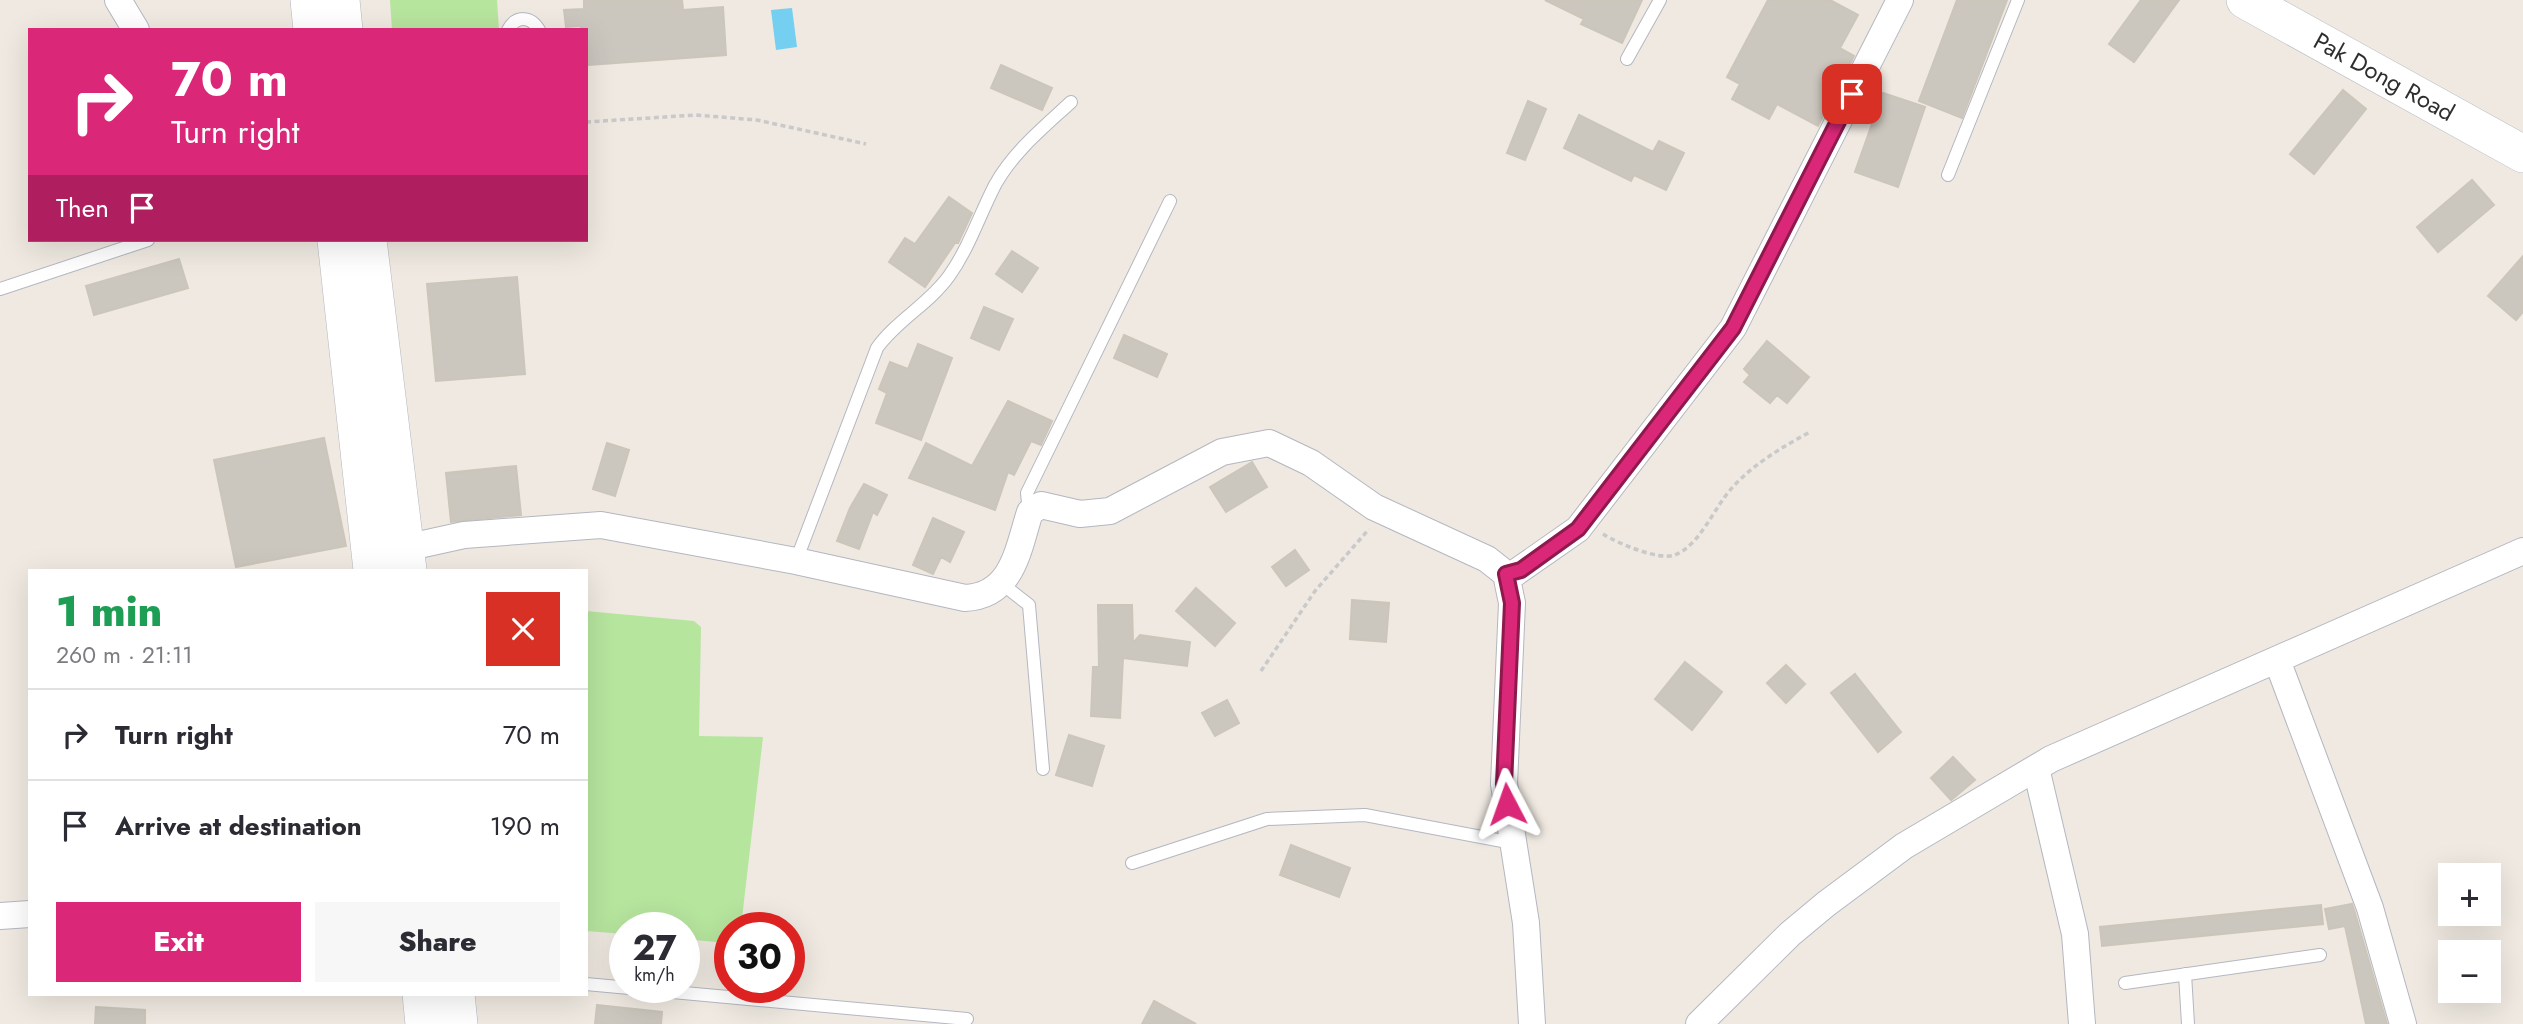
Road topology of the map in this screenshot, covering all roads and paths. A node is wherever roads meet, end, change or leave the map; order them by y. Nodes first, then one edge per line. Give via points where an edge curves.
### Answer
1 (118, 0) edge
2 (309, 0) edge
3 (341, 0) edge
4 (1660, 0) edge
5 (1900, 0) edge
6 (2018, 0) edge
7 (2245, 0) edge
8 (135, 28) edge
9 (312, 28) edge
10 (344, 28) edge
11 (510, 28) edge
12 (538, 28) edge
13 (1628, 59) dead end
14 (1071, 102) dead end
15 (588, 122) edge
16 (866, 144) dead end
17 (2523, 154) edge
18 (1948, 175) dead end
19 (1170, 201) dead end
20 (142, 242) edge
21 (353, 244) edge
22 (0, 289) edge
23 (1810, 432) dead end
24 (1034, 508) junction
25 (1384, 512) junction
26 (1584, 521) junction
27 (2523, 551) edge
28 (406, 559) edge
29 (796, 561) junction
30 (372, 569) edge
31 (1506, 574) junction
32 (1002, 583) junction
33 (2277, 660) junction
34 (1261, 671) dead end
35 (2036, 768) junction
36 (1043, 769) dead end
37 (1513, 843) junction
38 (1132, 863) dead end
39 (28, 914) edge
40 (0, 916) edge
41 (2320, 955) dead end
42 (2185, 974) junction
43 (2125, 983) dead end
44 (588, 984) edge
45 (421, 996) edge
46 (456, 996) edge
47 (967, 1019) dead end
48 (425, 1024) edge
49 (459, 1024) edge
50 (1532, 1024) edge
51 (1699, 1024) edge
52 (2082, 1024) edge
53 (2188, 1024) edge
54 (2403, 1024) edge

1 - 8 street
2 - 9 main road
3 - 10 main road
4 - 13 lane
5 - 26 street via 1733,328
6 - 18 lane
7 - 17 main road, Pak Dong Road
11 - 12 lane via 525,19
14 - 29 lane via 1026,143 996,183 968,249 946,280 890,330 877,348
15 - 16 path via 696,115 757,120
19 - 24 lane via 1027,493
20 - 22 lane
21 - 28 main road
21 - 30 main road
23 - 26 path via 1778,449 1731,488 1692,542 1675,555 1634,548
24 - 25 street via 1041,505 1080,514 1110,511 1222,452 1269,443 1311,463
24 - 32 street
25 - 31 street via 1488,559
25 - 34 path via 1315,591
26 - 31 street via 1521,570
27 - 33 street
28 - 29 street via 464,535 601,525
29 - 32 street via 965,598 991,593
31 - 37 street via 1512,603 1504,784
32 - 36 lane via 1029,605
33 - 35 street
33 - 54 street via 2370,908
35 - 51 street via 1904,846 1826,904
35 - 52 street via 2075,934
37 - 38 lane via 1365,815 1267,819
37 - 50 street via 1526,922
39 - 40 street
41 - 42 lane
42 - 43 lane
42 - 53 lane
44 - 47 lane
45 - 48 main road
46 - 49 main road

